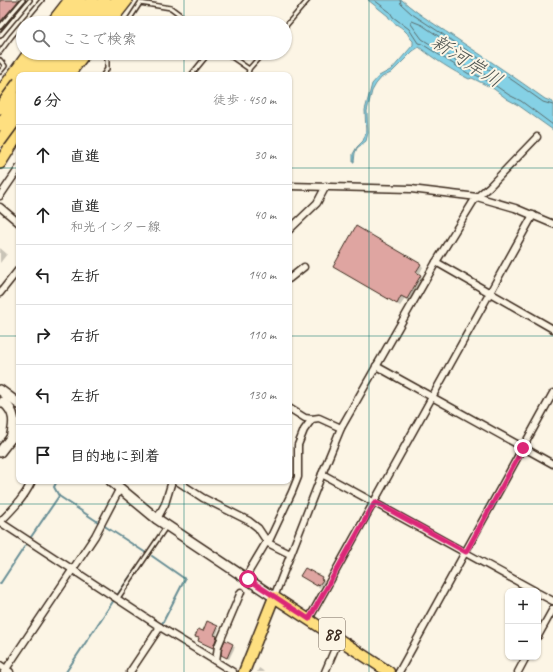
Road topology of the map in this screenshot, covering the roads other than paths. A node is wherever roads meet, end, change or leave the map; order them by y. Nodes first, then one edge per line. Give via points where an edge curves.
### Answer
1 (23, 0) edge
2 (28, 0) edge
3 (42, 0) edge
4 (70, 0) edge
5 (80, 0) edge
6 (92, 0) edge
7 (104, 0) edge
8 (116, 0) edge
9 (128, 0) edge
10 (308, 0) edge
11 (29, 16) edge
12 (57, 16) edge
13 (68, 16) edge
14 (80, 16) edge
15 (92, 16) edge
16 (103, 16) edge
17 (115, 16) edge
18 (132, 16) edge
19 (182, 16) edge
20 (292, 19) edge
21 (0, 27) edge
22 (16, 31) edge
23 (0, 36) edge
24 (0, 52) edge
25 (0, 60) edge
26 (24, 60) edge
27 (35, 60) edge
28 (47, 60) edge
29 (59, 60) edge
30 (71, 60) edge
31 (80, 60) edge
32 (107, 60) edge
33 (203, 60) edge
34 (236, 60) edge
35 (257, 60) edge
36 (249, 69) junction
37 (0, 72) edge
38 (26, 72) edge
39 (38, 72) edge
40 (50, 72) edge
41 (61, 72) edge
42 (70, 72) edge
43 (105, 72) edge
44 (193, 72) edge
45 (248, 72) edge
46 (16, 86) edge
47 (0, 93) edge
48 (16, 102) edge
49 (0, 106) edge
50 (16, 119) edge
51 (16, 119) edge
52 (0, 125) edge
53 (537, 137) dead end
54 (16, 138) edge
55 (0, 141) edge
56 (16, 146) edge
57 (0, 163) edge
58 (0, 169) edge
59 (16, 172) edge
60 (292, 186) edge
61 (326, 186) junction
62 (0, 196) edge
63 (477, 197) junction
64 (0, 207) edge
65 (533, 215) junction
66 (16, 220) edge
67 (553, 224) edge
68 (292, 227) edge
69 (436, 262) junction
70 (304, 268) dead end
71 (16, 272) edge
72 (13, 276) junction
73 (292, 277) edge
74 (16, 278) edge
75 (0, 293) edge
76 (490, 293) junction
77 (553, 329) edge
78 (376, 366) junction
79 (0, 390) edge
80 (553, 393) edge
81 (433, 397) junction
82 (1, 401) edge
83 (16, 402) edge
84 (16, 408) edge
85 (292, 410) edge
86 (312, 420) junction
87 (341, 428) junction
88 (16, 432) edge
89 (11, 438) junction
90 (523, 448) junction
91 (0, 452) edge
92 (553, 464) edge
93 (322, 474) junction
94 (30, 484) edge
95 (115, 484) edge
96 (171, 484) edge
97 (182, 484) edge
98 (120, 488) junction
99 (375, 502) junction
100 (157, 519) junction
101 (0, 522) edge
102 (167, 525) junction
103 (268, 542) junction
104 (466, 552) junction
105 (290, 554) junction
106 (72, 569) junction
107 (245, 578) junction
108 (530, 588) edge
109 (241, 592) dead end
110 (541, 595) edge
111 (274, 597) junction
112 (118, 598) junction
113 (553, 601) edge
114 (553, 609) edge
115 (309, 619) junction
116 (160, 627) junction
117 (541, 631) edge
118 (339, 639) junction
119 (524, 660) edge
120 (216, 661) junction
121 (5, 670) edge
122 (130, 672) edge
123 (233, 672) edge
124 (244, 672) edge
125 (325, 672) edge
126 (389, 672) edge
127 (399, 672) edge
128 (518, 672) edge

1 - 21 lane
2 - 23 lane
3 - 11 lane
4 - 12 highway
5 - 13 highway
6 - 14 highway
7 - 15 highway
8 - 16 highway
9 - 17 highway
10 - 20 lane
18 - 19 lane via 140,3 171,8
22 - 24 lane
25 - 37 lane via 5,66
26 - 47 highway
27 - 38 highway
28 - 39 highway
29 - 40 highway
30 - 41 highway
31 - 42 highway
32 - 43 lane
33 - 44 lane
34 - 36 lane
35 - 36 lane
36 - 45 lane
46 - 49 highway, bridge
48 - 52 highway, bridge
49 - 50 lane
51 - 55 highway, bridge
53 - 63 street
54 - 57 highway
56 - 58 highway
59 - 62 street
60 - 61 street
61 - 63 street via 411,189
61 - 68 street via 317,203
63 - 65 street
63 - 69 street
64 - 66 street
65 - 67 street
65 - 76 street
69 - 76 street
69 - 78 street
70 - 73 street
71 - 72 street
72 - 74 street
72 - 75 street
76 - 77 street
76 - 81 street
78 - 81 street
78 - 87 street
79 - 83 street
80 - 90 street
81 - 90 street
81 - 99 street
82 - 84 street
82 - 89 street via 8,406 14,416
85 - 86 street
86 - 87 street via 319,418
86 - 103 street via 298,444 298,477
87 - 93 street
88 - 89 street
89 - 91 street
90 - 92 street
90 - 104 street
93 - 99 street
93 - 105 street
94 - 101 street via 17,505
95 - 98 street
96 - 100 street
97 - 103 street via 249,521
98 - 100 street
98 - 106 street via 95,536
99 - 104 street
99 - 115 street
100 - 102 street
101 - 106 street
102 - 107 street
102 - 112 lane
103 - 105 street
103 - 107 street
104 - 108 street
104 - 127 street
105 - 111 street
106 - 112 street
106 - 121 street
107 - 111 street
109 - 120 street via 218,646
110 - 113 street
111 - 115 main road, 88
111 - 124 main road
112 - 116 street
114 - 117 street
115 - 118 main road, 88
116 - 120 street
116 - 122 street
118 - 125 street
118 - 126 main road, 88
119 - 128 street
120 - 123 street

